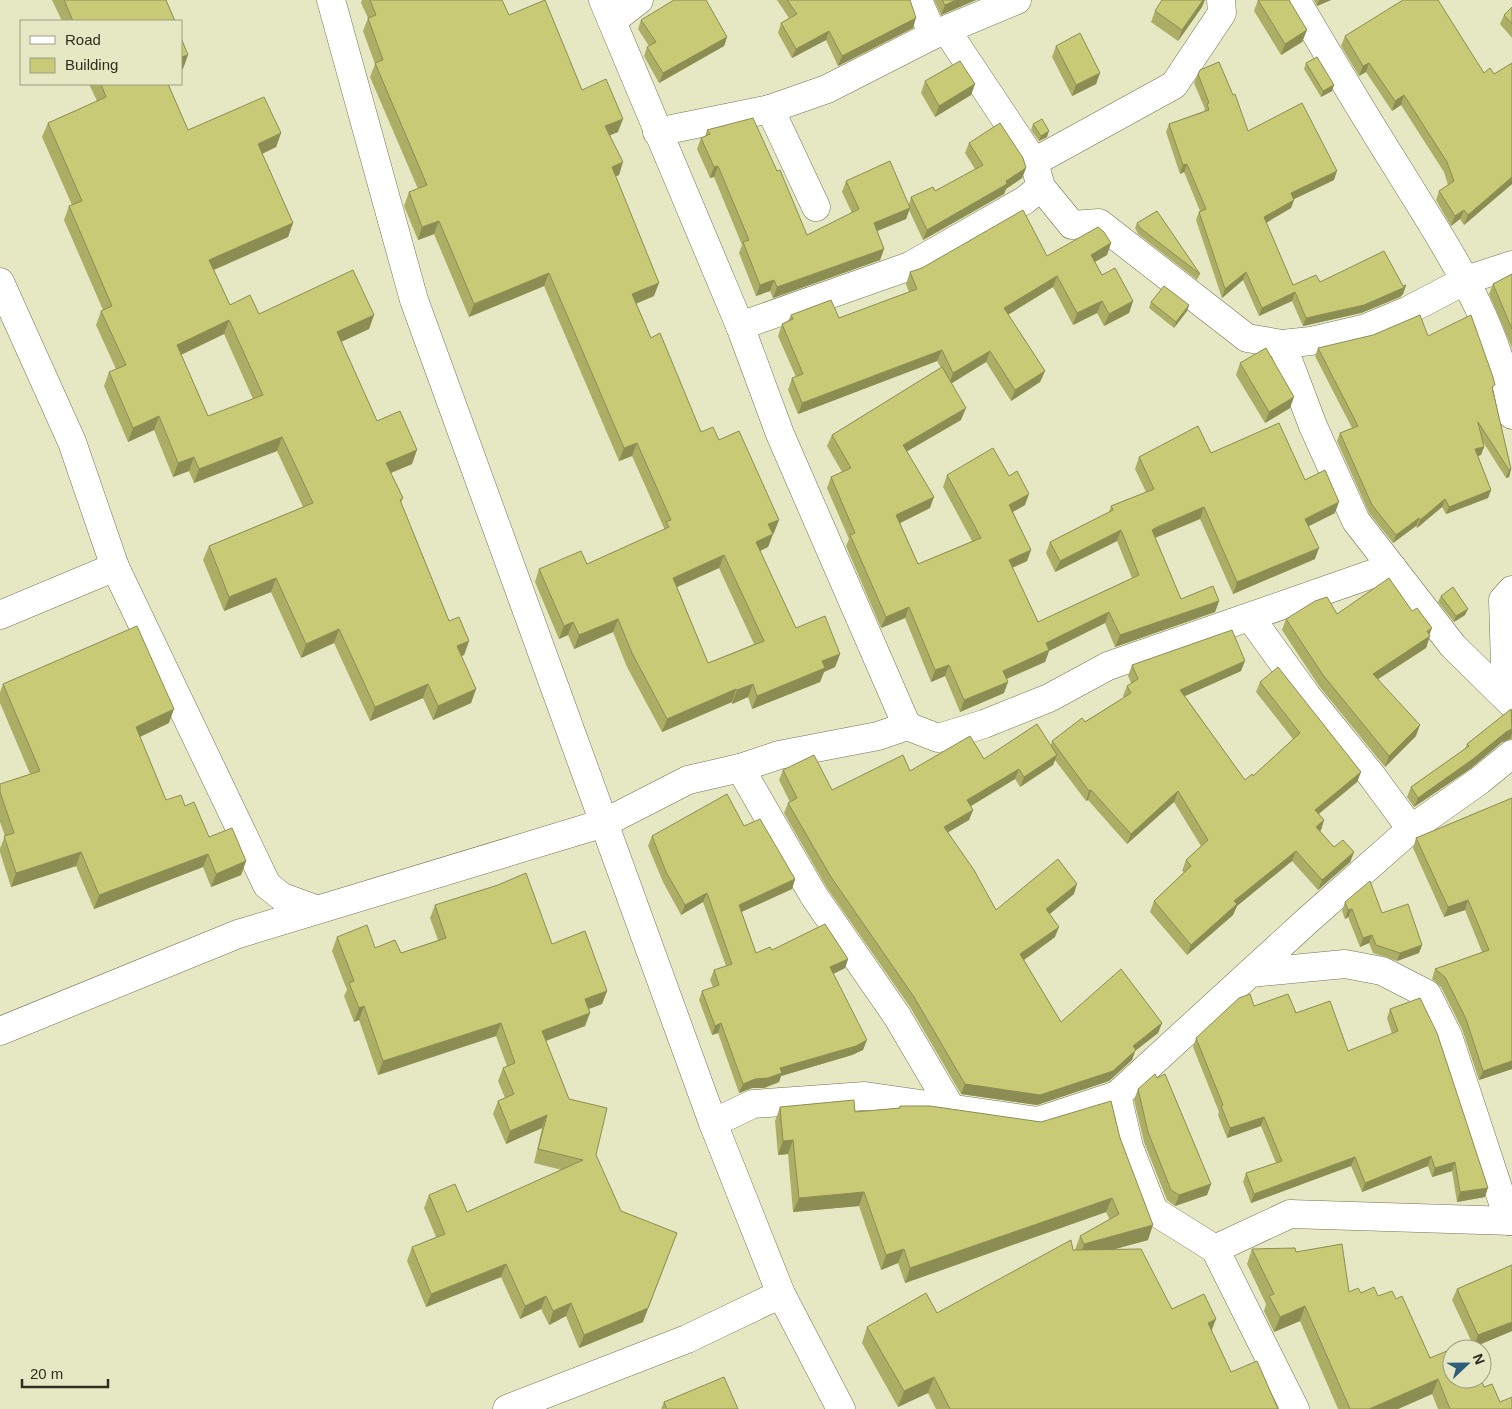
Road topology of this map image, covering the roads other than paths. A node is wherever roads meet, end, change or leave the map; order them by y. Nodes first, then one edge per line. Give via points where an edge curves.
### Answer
1 (331, 0) edge
2 (639, 0) edge
3 (918, 0) edge
4 (1017, 0) edge
5 (1221, 0) edge
6 (1296, 0) edge
7 (608, 11) edge
8 (940, 33) junction
9 (770, 109) junction
10 (657, 132) junction
11 (1037, 175) junction
12 (816, 207) dead end
13 (1512, 265) edge
14 (1466, 280) junction
15 (0, 282) edge
16 (740, 326) junction
17 (1282, 344) junction
18 (1512, 415) edge
19 (115, 567) junction
20 (1392, 567) junction
21 (1512, 590) edge
22 (0, 615) edge
23 (1250, 617) junction
24 (1509, 701) edge
25 (907, 726) junction
26 (1512, 754) edge
27 (740, 768) junction
28 (604, 822) junction
29 (1411, 829) junction
30 (316, 909) junction
31 (1250, 973) junction
32 (0, 1031) edge
33 (1117, 1095) junction
34 (952, 1108) junction
35 (713, 1123) junction
36 (1511, 1221) edge
37 (1215, 1249) junction
38 (781, 1294) junction
39 (507, 1409) edge
40 (841, 1409) edge
41 (1295, 1409) edge

1 - 28 street via 414,300
2 - 7 street
3 - 8 street
4 - 8 street
5 - 11 street via 1222,13 1174,85
6 - 14 street
7 - 10 street
8 - 9 street via 827,89
8 - 11 street
9 - 10 street
9 - 12 street
10 - 16 street
11 - 16 street via 1025,200 910,266
11 - 17 street via 1072,225 1099,224 1247,338
13 - 14 street
14 - 17 street via 1408,311 1366,328 1311,342
14 - 18 street via 1494,340 1506,378
15 - 19 street via 72,442
16 - 25 street via 780,434
17 - 20 street via 1313,426 1356,521
19 - 22 street
19 - 30 street via 267,884 282,897
20 - 23 street
20 - 24 street via 1453,646
21 - 24 street via 1503,600
23 - 25 street via 1108,666 1049,698 984,724 938,738
23 - 29 street
25 - 27 street via 878,736 778,756
26 - 29 street
27 - 28 street via 688,780
27 - 34 street via 814,896 897,1016
28 - 30 street
28 - 35 street
29 - 31 street
30 - 32 street via 238,934
31 - 33 street
31 - 36 street via 1345,964 1382,971 1427,994 1448,1036
33 - 34 street via 1038,1121
33 - 37 street via 1129,1148 1154,1211
34 - 35 street via 865,1096 799,1100 753,1104
35 - 38 street
36 - 37 street via 1290,1214
37 - 41 street
38 - 39 street via 687,1339
38 - 40 street

